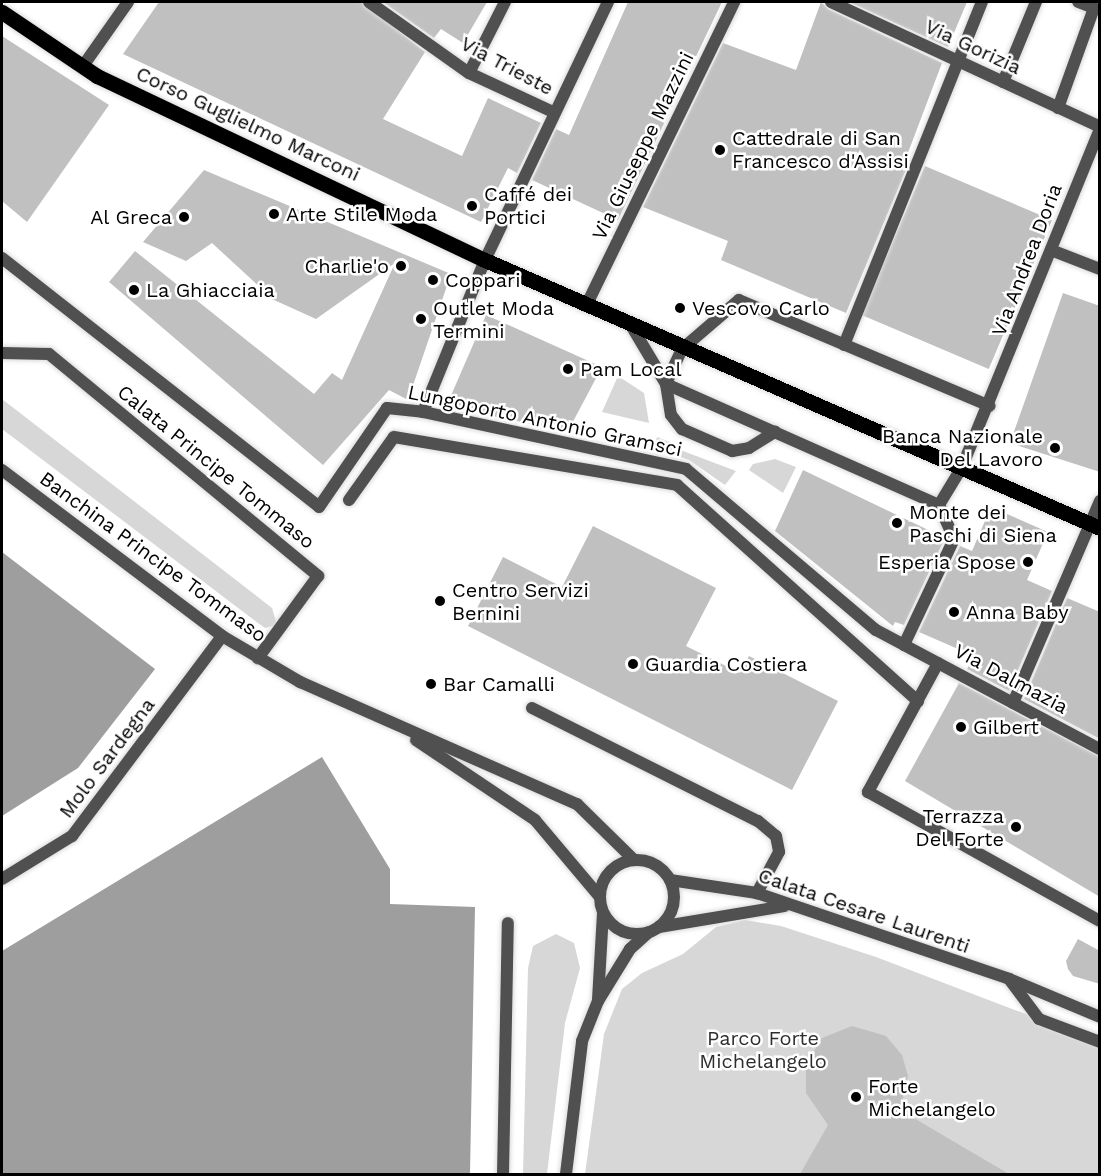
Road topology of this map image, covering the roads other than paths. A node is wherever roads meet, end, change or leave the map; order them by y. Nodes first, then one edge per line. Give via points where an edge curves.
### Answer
1 (128, 2) edge
2 (369, 2) edge
3 (505, 2) edge
4 (608, 2) edge
5 (734, 2) edge
6 (831, 2) edge
7 (982, 2) edge
8 (1036, 2) edge
9 (1078, 2) edge
10 (2, 12) edge
11 (957, 61) junction
12 (83, 66) junction
13 (470, 73) junction
14 (1003, 82) junction
15 (1058, 108) junction
16 (553, 112) junction
17 (1100, 128) edge
18 (1052, 250) junction
19 (2, 258) edge
20 (485, 260) junction
21 (1100, 269) edge
22 (586, 306) junction
23 (632, 327) junction
24 (844, 345) junction
25 (682, 349) junction
26 (2, 353) edge
27 (666, 384) junction
28 (990, 406) junction
29 (423, 412) junction
30 (775, 432) junction
31 (962, 467) junction
32 (2, 470) edge
33 (349, 500) dead end
34 (1100, 501) edge
35 (939, 505) junction
36 (1095, 526) edge
37 (222, 636) junction
38 (904, 645) junction
39 (258, 658) junction
40 (938, 663) junction
41 (918, 701) junction
42 (1013, 703) junction
43 (532, 708) dead end
44 (381, 719) junction
45 (1100, 748) edge
46 (634, 860) junction
47 (2, 879) edge
48 (670, 880) junction
49 (757, 893) junction
50 (599, 896) junction
51 (786, 905) junction
52 (603, 913) junction
53 (1100, 921) edge
54 (508, 923) dead end
55 (654, 930) junction
56 (1009, 979) junction
57 (598, 1001) junction
58 (1100, 1017) edge
59 (1100, 1042) edge
60 (503, 1174) edge
61 (566, 1174) edge

1 - 12 street
2 - 13 street, Via Trieste
3 - 13 street
4 - 16 street
5 - 22 street, Via Giuseppe Mazzini
6 - 11 street, Via Gorizia
7 - 11 street
8 - 14 street
9 - 15 street via 1094,8
10 - 12 main road, Corso Guglielmo Marconi
11 - 14 street, Via Gorizia
11 - 24 street
12 - 20 main road, Corso Guglielmo Marconi
13 - 16 street, Via Trieste
14 - 15 street, Via Gorizia
15 - 17 street, Via Gorizia
16 - 20 street, Via Trieste
17 - 18 street, Via Andrea Doria
18 - 21 street
18 - 28 street, Via Andrea Doria
19 - 29 street, Lungoporto Antonio Gramsci via 319,507 387,408
20 - 22 main road, Corso Guglielmo Marconi
20 - 29 street, Via Trieste
22 - 23 main road, Corso Guglielmo Marconi
23 - 25 main road, Corso Guglielmo Marconi
23 - 27 street
24 - 25 street via 739,300
24 - 28 street
25 - 27 street
25 - 31 main road, Corso Guglielmo Marconi
26 - 39 street, Calata Principe Tommaso via 49,354 318,576
27 - 30 street
27 - 30 street via 671,415 682,429 732,451 749,448
28 - 31 street, Via Andrea Doria
29 - 38 street, Lungoporto Antonio Gramsci via 686,469 876,630
30 - 35 street
31 - 35 street, Via Andrea Doria
31 - 36 main road, Corso Guglielmo Marconi
32 - 37 street, Banchina Principe Tommaso
33 - 41 street via 394,437 677,485
34 - 36 street
35 - 38 street via 954,539
36 - 42 street
37 - 39 street, Banchina Principe Tommaso
37 - 47 street, Molo Sardegna via 72,836
38 - 40 street, Via Dalmazia
39 - 44 street, Banchina Principe Tommaso
40 - 41 street
40 - 42 street, Via Dalmazia
41 - 53 street via 868,792
42 - 45 street, Via Dalmazia
43 - 49 street via 758,821 776,836 779,852
44 - 46 street via 576,804
44 - 50 street via 487,784 535,820
46 - 48 street via 648,862
46 - 50 street via 614,868
48 - 49 street, Calata Cesare Laurenti
48 - 55 street via 674,900
49 - 51 street, Calata Cesare Laurenti
50 - 52 street
51 - 55 street
51 - 56 street, Calata Cesare Laurenti
52 - 55 street via 617,929
52 - 57 street
54 - 60 street
55 - 57 street via 630,949
56 - 58 street, Calata Cesare Laurenti
56 - 59 street via 1039,1018
57 - 61 street via 582,1041

